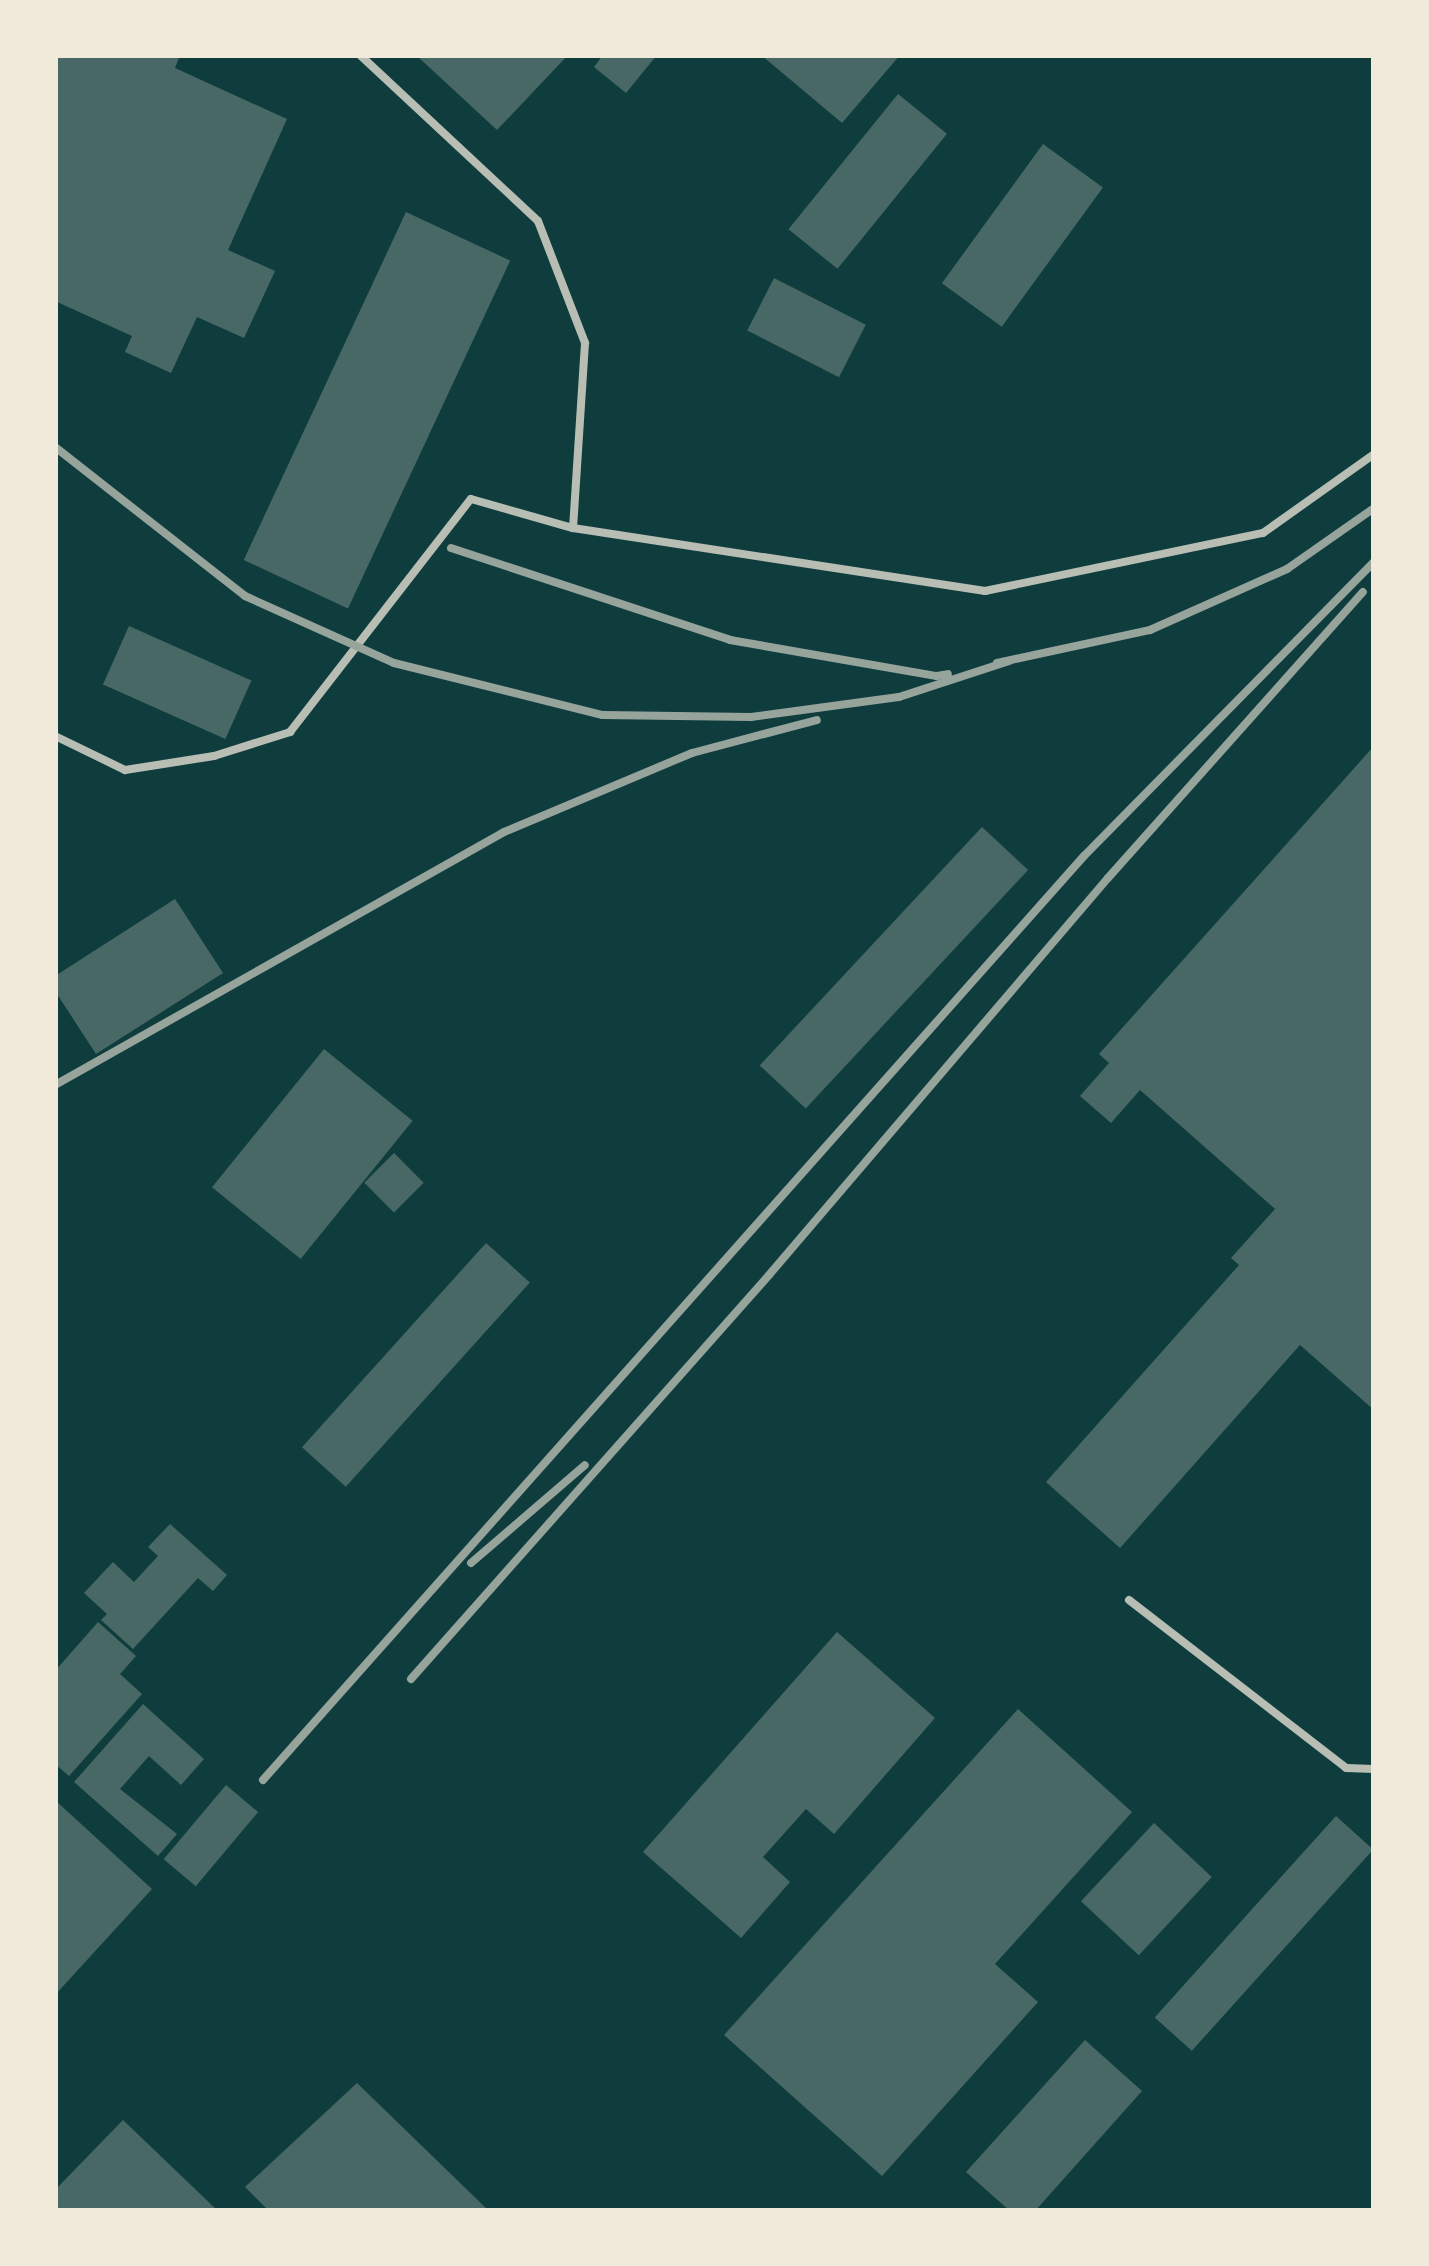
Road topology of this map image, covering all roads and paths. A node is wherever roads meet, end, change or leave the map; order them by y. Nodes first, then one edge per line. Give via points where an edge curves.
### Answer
1 (360, 55) edge
2 (1374, 454) edge
3 (573, 528) junction
4 (55, 736) edge
5 (1130, 1600) dead end
6 (1374, 1769) edge

1 - 3 lane via 538,221 585,343
2 - 3 lane via 1263,533 985,591
3 - 4 lane via 471,499 290,732 214,756 126,770
5 - 6 lane via 1346,1768

